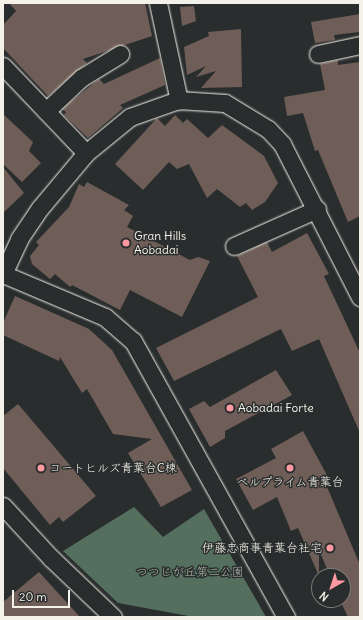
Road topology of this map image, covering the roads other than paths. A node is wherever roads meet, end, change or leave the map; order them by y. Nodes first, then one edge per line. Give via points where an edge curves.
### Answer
1 (158, 3) edge
2 (360, 45) edge
3 (120, 54) dead end
4 (318, 54) dead end
5 (3, 66) edge
6 (179, 101) junction
7 (46, 111) junction
8 (86, 152) junction
9 (317, 209) junction
10 (234, 246) dead end
11 (3, 274) edge
12 (360, 297) edge
13 (3, 506) edge
14 (113, 617) edge
15 (286, 617) edge

1 - 6 street
2 - 4 street
3 - 7 street via 81,78
5 - 7 street
6 - 8 street via 130,117
6 - 9 street via 225,103 268,129 292,159
7 - 8 street
8 - 11 street via 19,239
9 - 10 street
9 - 12 street
11 - 15 street via 105,317 133,341
13 - 14 street via 51,558

